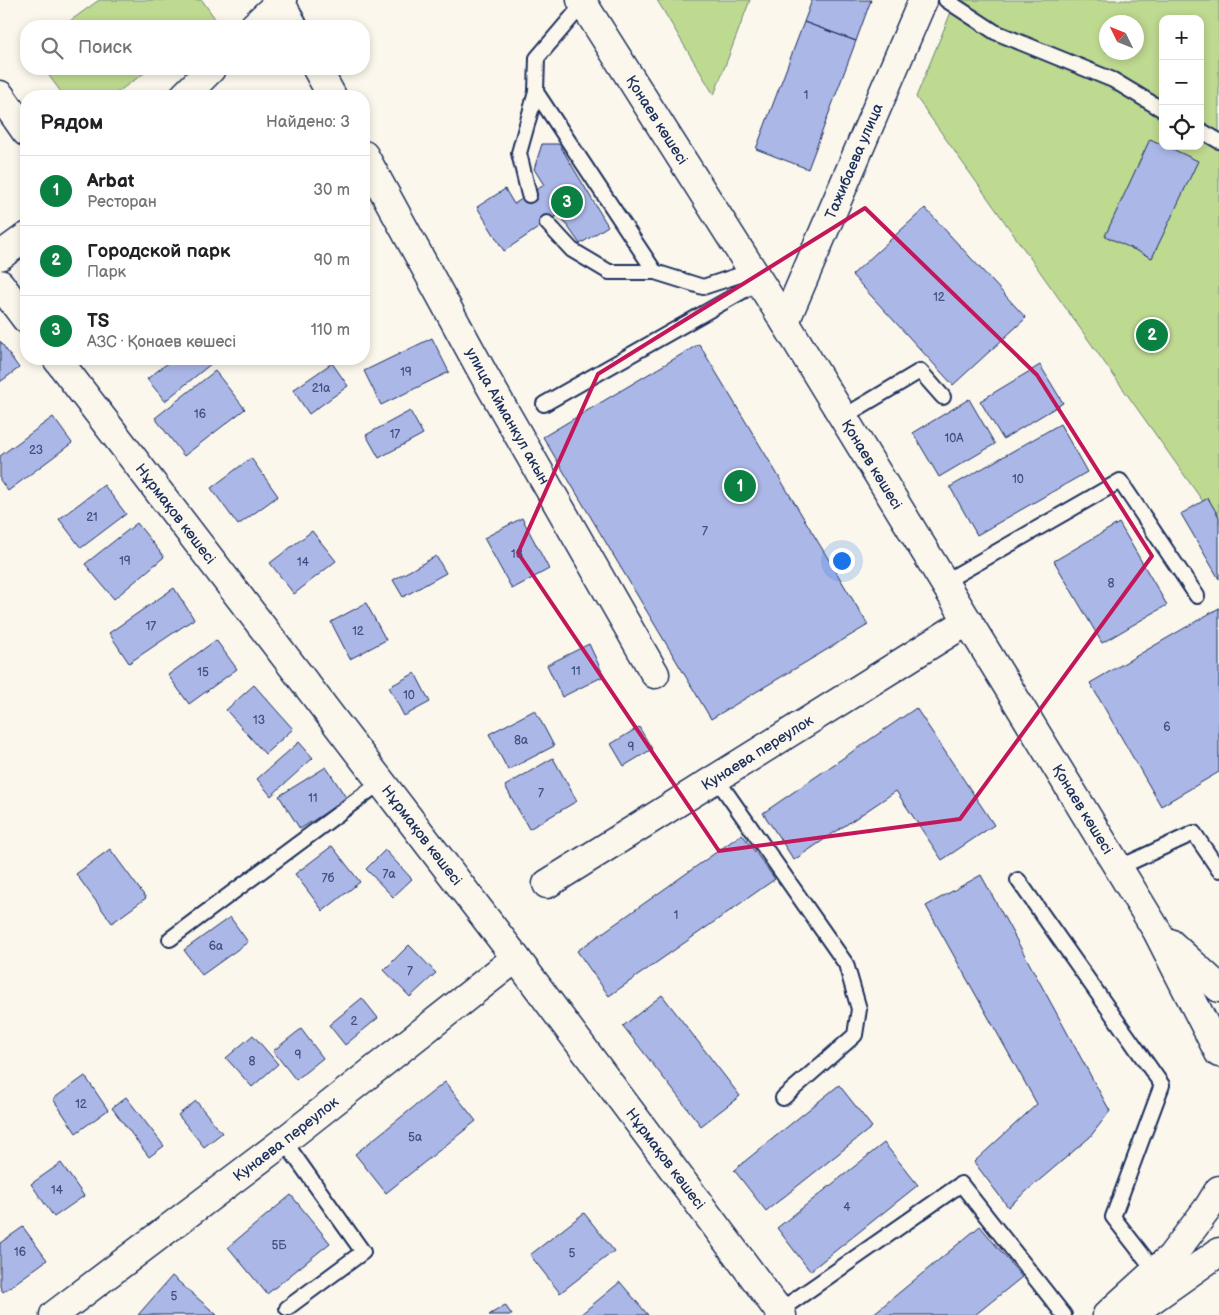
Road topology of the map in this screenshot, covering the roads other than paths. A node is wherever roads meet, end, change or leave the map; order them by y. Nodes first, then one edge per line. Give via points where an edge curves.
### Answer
1 (923, 0) edge
2 (946, 0) edge
3 (281, 1) edge
4 (582, 2) edge
5 (260, 20) edge
6 (290, 20) edge
7 (205, 75) edge
8 (320, 75) edge
9 (190, 90) edge
10 (328, 90) edge
11 (536, 92) junction
12 (0, 95) edge
13 (1159, 108) edge
14 (20, 123) edge
15 (1204, 132) edge
16 (1219, 141) edge
17 (370, 166) edge
18 (528, 195) dead end
19 (546, 223) dead end
20 (20, 241) edge
21 (0, 256) edge
22 (655, 272) junction
23 (756, 277) junction
24 (0, 284) edge
25 (20, 311) edge
26 (786, 322) junction
27 (62, 365) edge
28 (943, 397) dead end
29 (544, 404) dead end
30 (843, 417) junction
31 (944, 582) junction
32 (1197, 596) dead end
33 (968, 621) junction
34 (655, 674) dead end
35 (716, 778) junction
36 (381, 782) junction
37 (1118, 868) junction
38 (1219, 870) edge
39 (1018, 880) dead end
40 (547, 884) dead end
41 (1157, 931) junction
42 (170, 939) dead end
43 (516, 958) junction
44 (1219, 988) edge
45 (1219, 1053) edge
46 (784, 1098) dead end
47 (284, 1141) junction
48 (1219, 1190) edge
49 (1219, 1252) edge
50 (1155, 1271) junction
51 (287, 1308) dead end
52 (781, 1313) edge
53 (54, 1315) edge
54 (1064, 1315) edge
55 (1107, 1315) edge
56 (1130, 1315) edge

1 - 26 street, Тажибаева улица
2 - 13 lane via 995,32 1113,80
3 - 5 street
3 - 6 street
4 - 11 lane via 537,58
4 - 23 street, Қонаев көшесі
7 - 9 street
8 - 10 street
11 - 18 lane via 519,153
11 - 22 lane
12 - 14 street
15 - 16 lane
17 - 34 street, улица Айманкул акын via 484,375
19 - 22 lane via 572,250 609,272
20 - 21 street
22 - 23 lane via 703,287
23 - 26 street, Қонаев көшесі
23 - 29 lane
24 - 25 street
26 - 30 street, Қонаев көшесі
27 - 36 street, Нұрмақов көшесі
28 - 30 lane via 920,371
30 - 31 street, Қонаев көшесі
31 - 32 lane via 1120,481
31 - 33 street, Қонаев көшесі
33 - 35 street, Кунаева переулок
33 - 37 street, Қонаев көшесі
35 - 40 street, Кунаева переулок
35 - 46 lane via 846,964 860,1009 855,1035
36 - 42 lane
36 - 43 street, Нұрмақов көшесі
37 - 38 lane via 1194,833
37 - 41 street, Қонаев көшесі
39 - 50 lane via 1162,1084 1113,1217
41 - 44 street
41 - 45 street
43 - 47 street, Кунаева переулок
43 - 52 street, Нұрмақов көшесі
47 - 51 lane via 363,1252
47 - 53 street, Кунаева переулок
48 - 50 street via 1171,1257
49 - 56 street
50 - 55 street
52 - 54 lane via 962,1184

